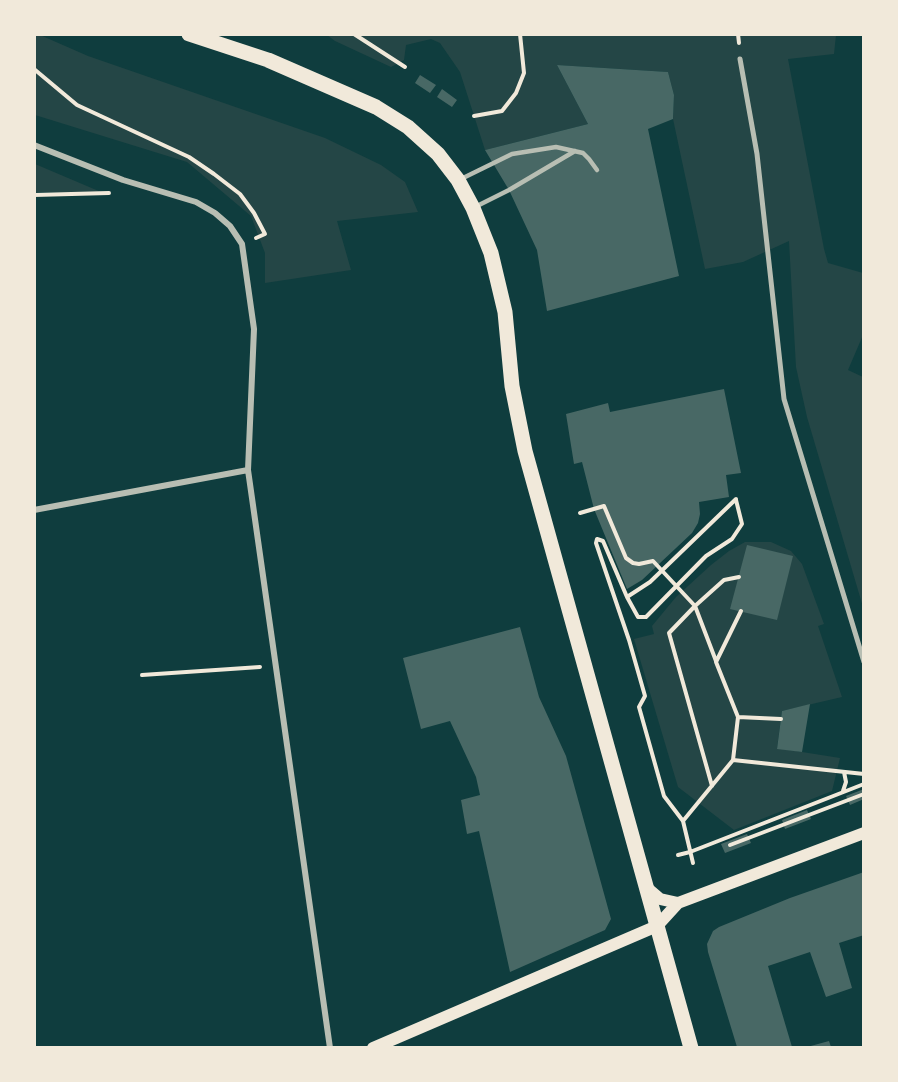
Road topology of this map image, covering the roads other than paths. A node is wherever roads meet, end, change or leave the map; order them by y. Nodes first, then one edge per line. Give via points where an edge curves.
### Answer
1 (189, 34) edge
2 (740, 59) dead end
3 (34, 145) edge
4 (575, 151) junction
5 (597, 171) dead end
6 (458, 180) junction
7 (473, 208) junction
8 (248, 471) junction
9 (34, 510) edge
10 (864, 663) edge
11 (864, 833) edge
12 (646, 887) junction
13 (678, 903) junction
14 (657, 926) junction
15 (330, 1047) edge
16 (373, 1047) edge
17 (691, 1047) edge

1 - 6 main road via 267,60 376,107 408,127 438,154
2 - 10 street via 757,154 784,399
3 - 8 street via 123,180 196,202 223,219 242,244 254,329
4 - 5 lane via 584,153
4 - 6 lane via 556,147 512,154
4 - 7 lane
6 - 7 main road
7 - 12 main road via 491,253 506,312 512,386 525,452
8 - 9 street
8 - 15 street
11 - 13 main road
12 - 13 main road via 660,899
12 - 14 main road
13 - 14 main road
14 - 16 main road
14 - 17 main road

